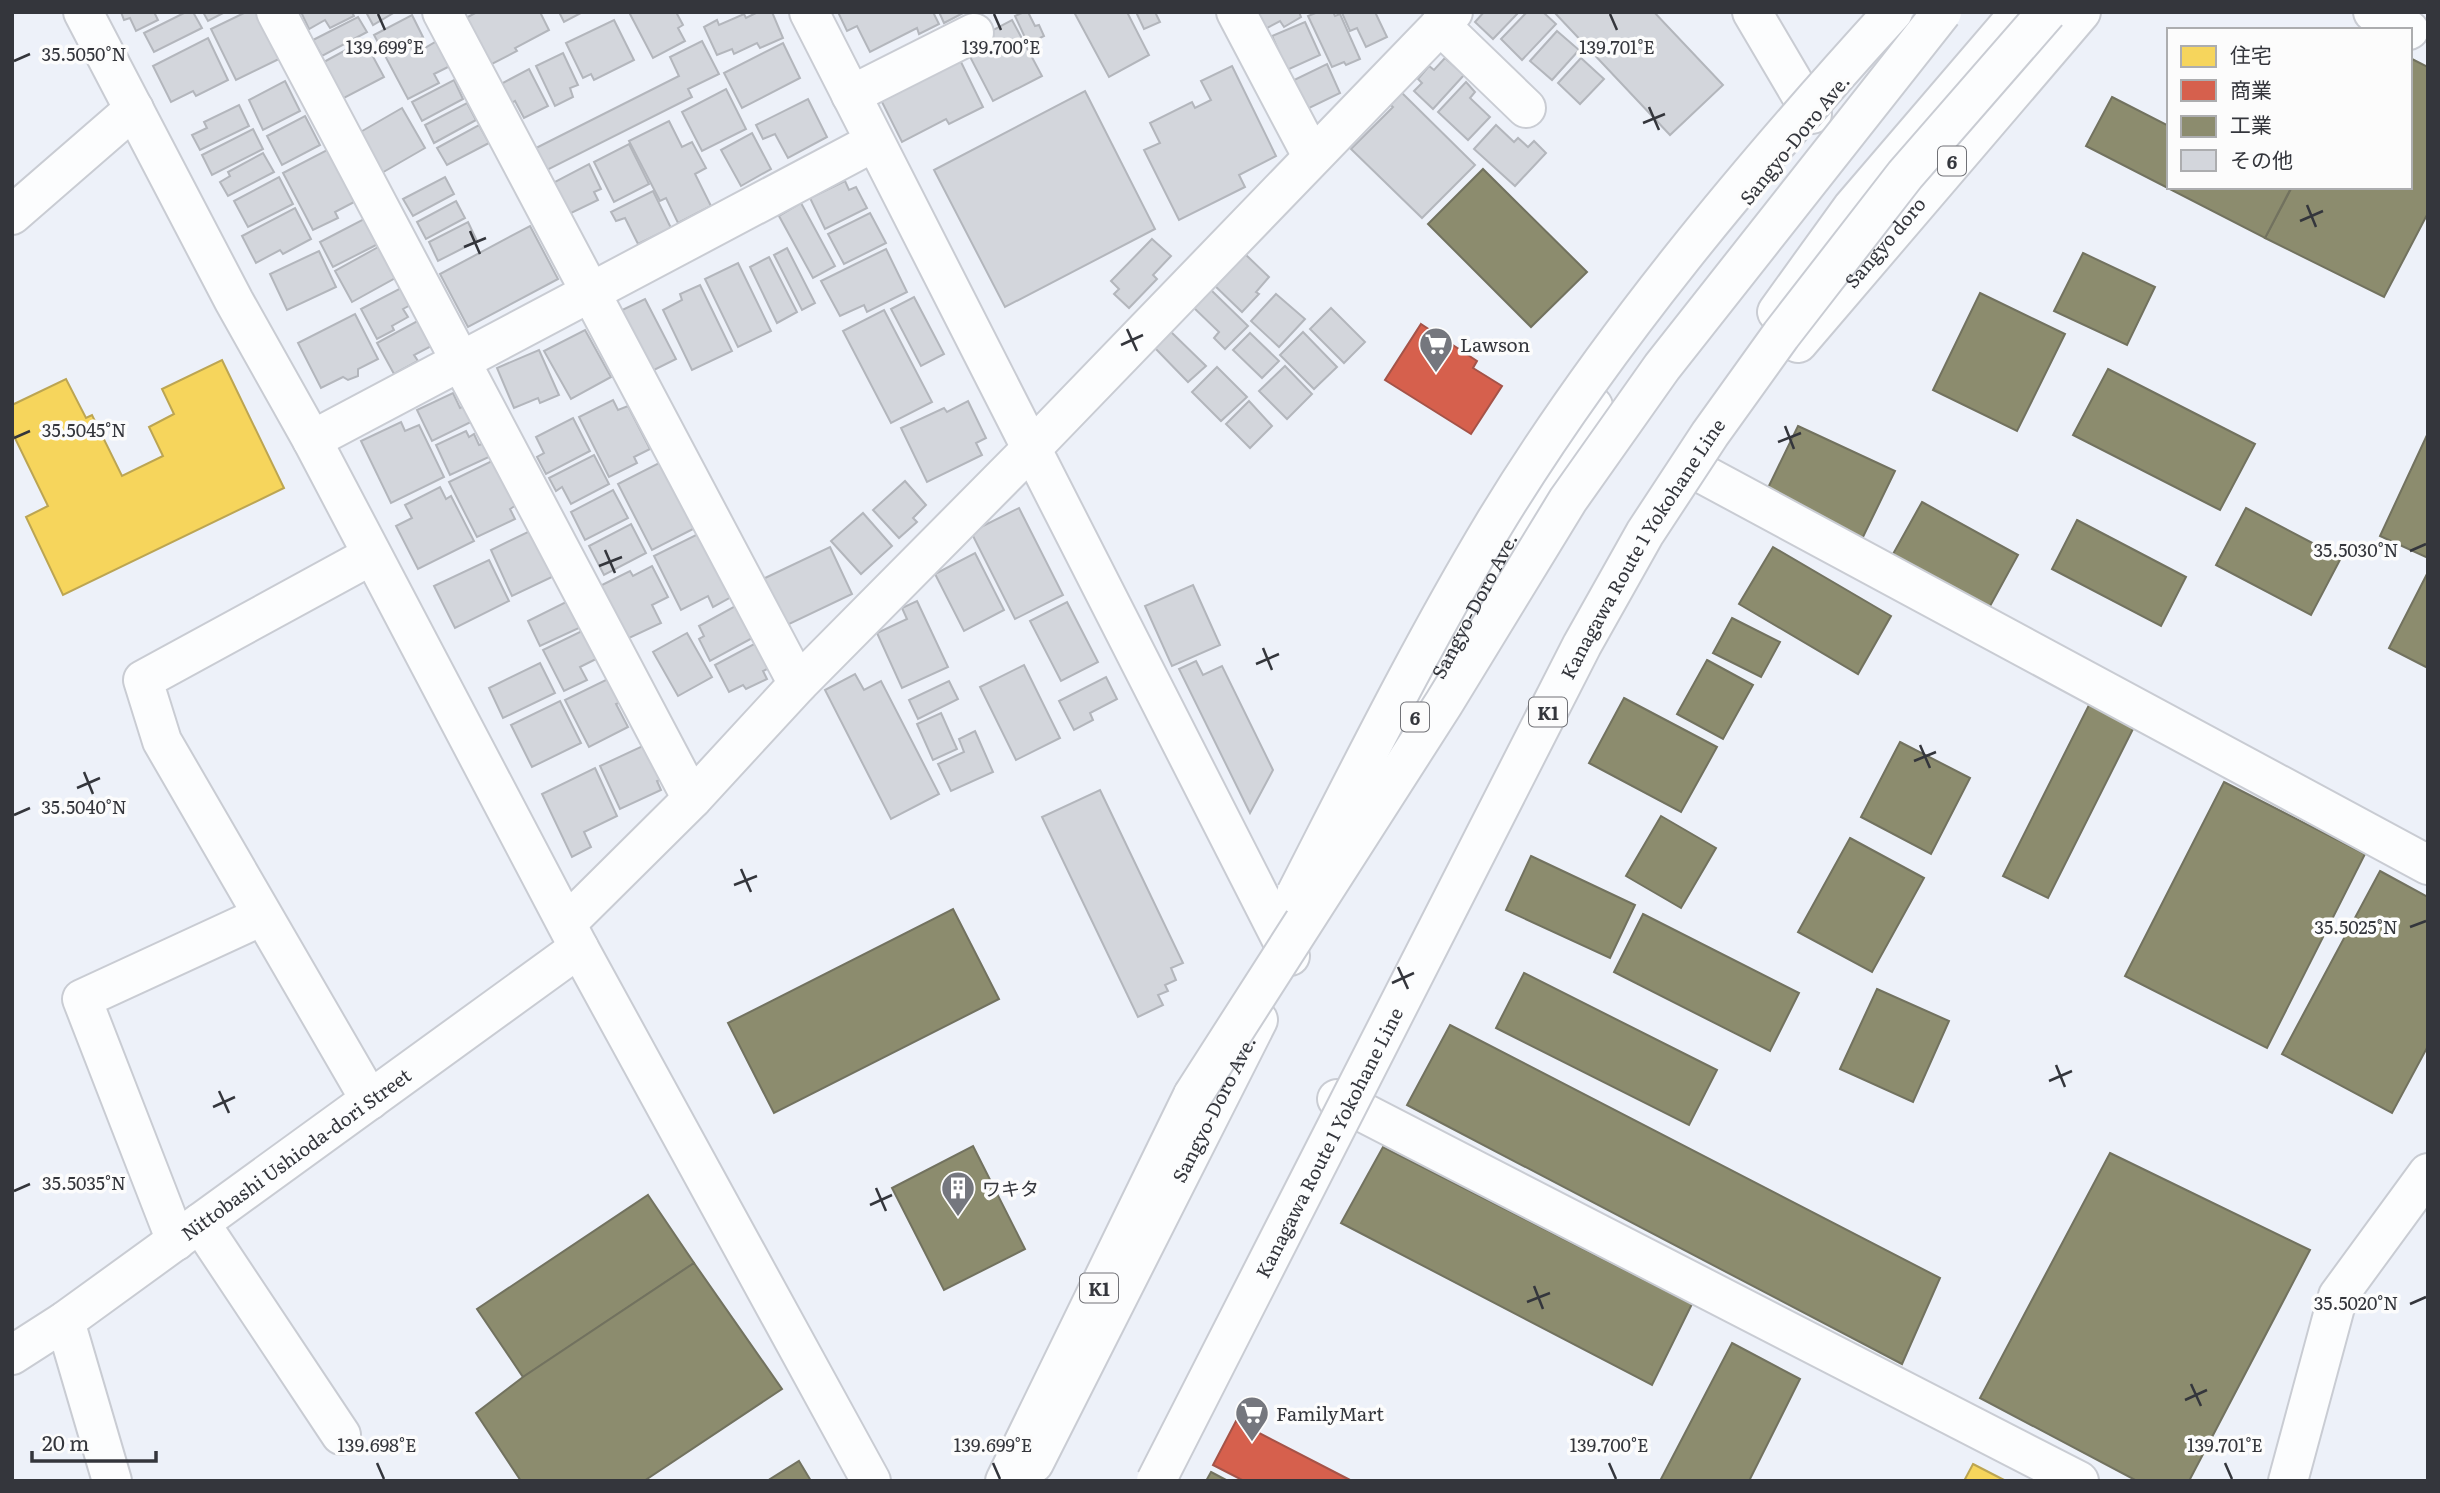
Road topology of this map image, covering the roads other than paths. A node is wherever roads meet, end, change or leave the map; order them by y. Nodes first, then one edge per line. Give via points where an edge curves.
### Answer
1 (83, 12) edge
2 (276, 12) edge
3 (442, 12) edge
4 (808, 12) edge
5 (1236, 12) edge
6 (1752, 12) edge
7 (1893, 12) edge
8 (1899, 12) edge
9 (1942, 12) edge
10 (2020, 12) edge
11 (2047, 12) edge
12 (2081, 12) edge
13 (2374, 12) edge
14 (1447, 19) edge
15 (2406, 28) edge
16 (2412, 31) edge
17 (974, 33) dead end
18 (2428, 39) edge
19 (851, 95) junction
20 (1526, 108) dead end
21 (134, 109) junction
22 (1812, 114) junction
23 (874, 142) junction
24 (1312, 156) junction
25 (12, 215) edge
26 (590, 293) junction
27 (462, 361) junction
28 (312, 440) junction
29 (1031, 449) junction
30 (1699, 472) junction
31 (1645, 533) junction
32 (372, 555) junction
33 (798, 684) junction
34 (692, 799) junction
35 (2428, 865) edge
36 (262, 916) junction
37 (573, 936) junction
38 (1290, 956) junction
39 (1193, 1095) junction
40 (1337, 1099) junction
41 (370, 1100) junction
42 (2428, 1172) edge
43 (188, 1232) junction
44 (65, 1321) junction
45 (12, 1355) edge
46 (341, 1435) dead end
47 (112, 1481) edge
48 (871, 1481) edge
49 (1005, 1481) edge
50 (1026, 1481) edge
51 (1138, 1481) edge
52 (1156, 1481) edge
53 (2079, 1481) edge
54 (2288, 1481) edge

1 - 21 main road
2 - 27 main road
3 - 26 main road
4 - 19 main road
5 - 24 main road
6 - 22 main road
7 - 39 main road, K1, bridge via 1794,121 1679,262 1582,391 1495,523 1401,688
8 - 22 main road, Sangyo-Doro Ave. / 6
9 - 39 main road, K1, bridge via 1662,366 1568,500
10 - 31 main road, bridge via 1852,208 1780,307
11 - 31 main road, Kanagawa Route 1 Yokohane Line / K1, bridge via 1905,175 1710,434
12 - 30 main road, Sangyo doro / 6 via 1823,311
13 - 15 main road
14 - 20 main road
14 - 24 main road, Nittobashi Ushioda-dori Street
16 - 18 main road
17 - 19 main road
19 - 23 main road
21 - 25 main road
21 - 28 main road
22 - 38 main road, Sangyo-Doro Ave. / 6 via 1651,317 1519,519
23 - 26 main road
23 - 29 main road
24 - 29 main road, Nittobashi Ushioda-dori Street
26 - 27 main road
26 - 33 main road
27 - 28 main road
27 - 34 main road
28 - 32 main road
29 - 33 main road, Nittobashi Ushioda-dori Street
29 - 38 main road
30 - 35 main road
30 - 40 main road, 6 via 1635,566 1444,891
31 - 52 main road, Kanagawa Route 1 Yokohane Line / K1, bridge via 1582,645
32 - 36 main road via 143,680 162,741
32 - 37 main road
33 - 34 main road, Nittobashi Ushioda-dori Street
34 - 37 main road, Nittobashi Ushioda-dori Street
36 - 41 main road
36 - 43 main road via 82,999
37 - 41 main road, Nittobashi Ushioda-dori Street
37 - 48 main road
38 - 50 main road, Sangyo-Doro Ave. / 6
39 - 49 main road, K1
40 - 51 main road, 6
40 - 53 main road
41 - 43 main road, Nittobashi Ushioda-dori Street
42 - 54 main road via 2338,1296
43 - 44 main road, Nittobashi Ushioda-dori Street
43 - 46 main road
44 - 45 main road, Nittobashi Ushioda-dori Street
44 - 47 main road

